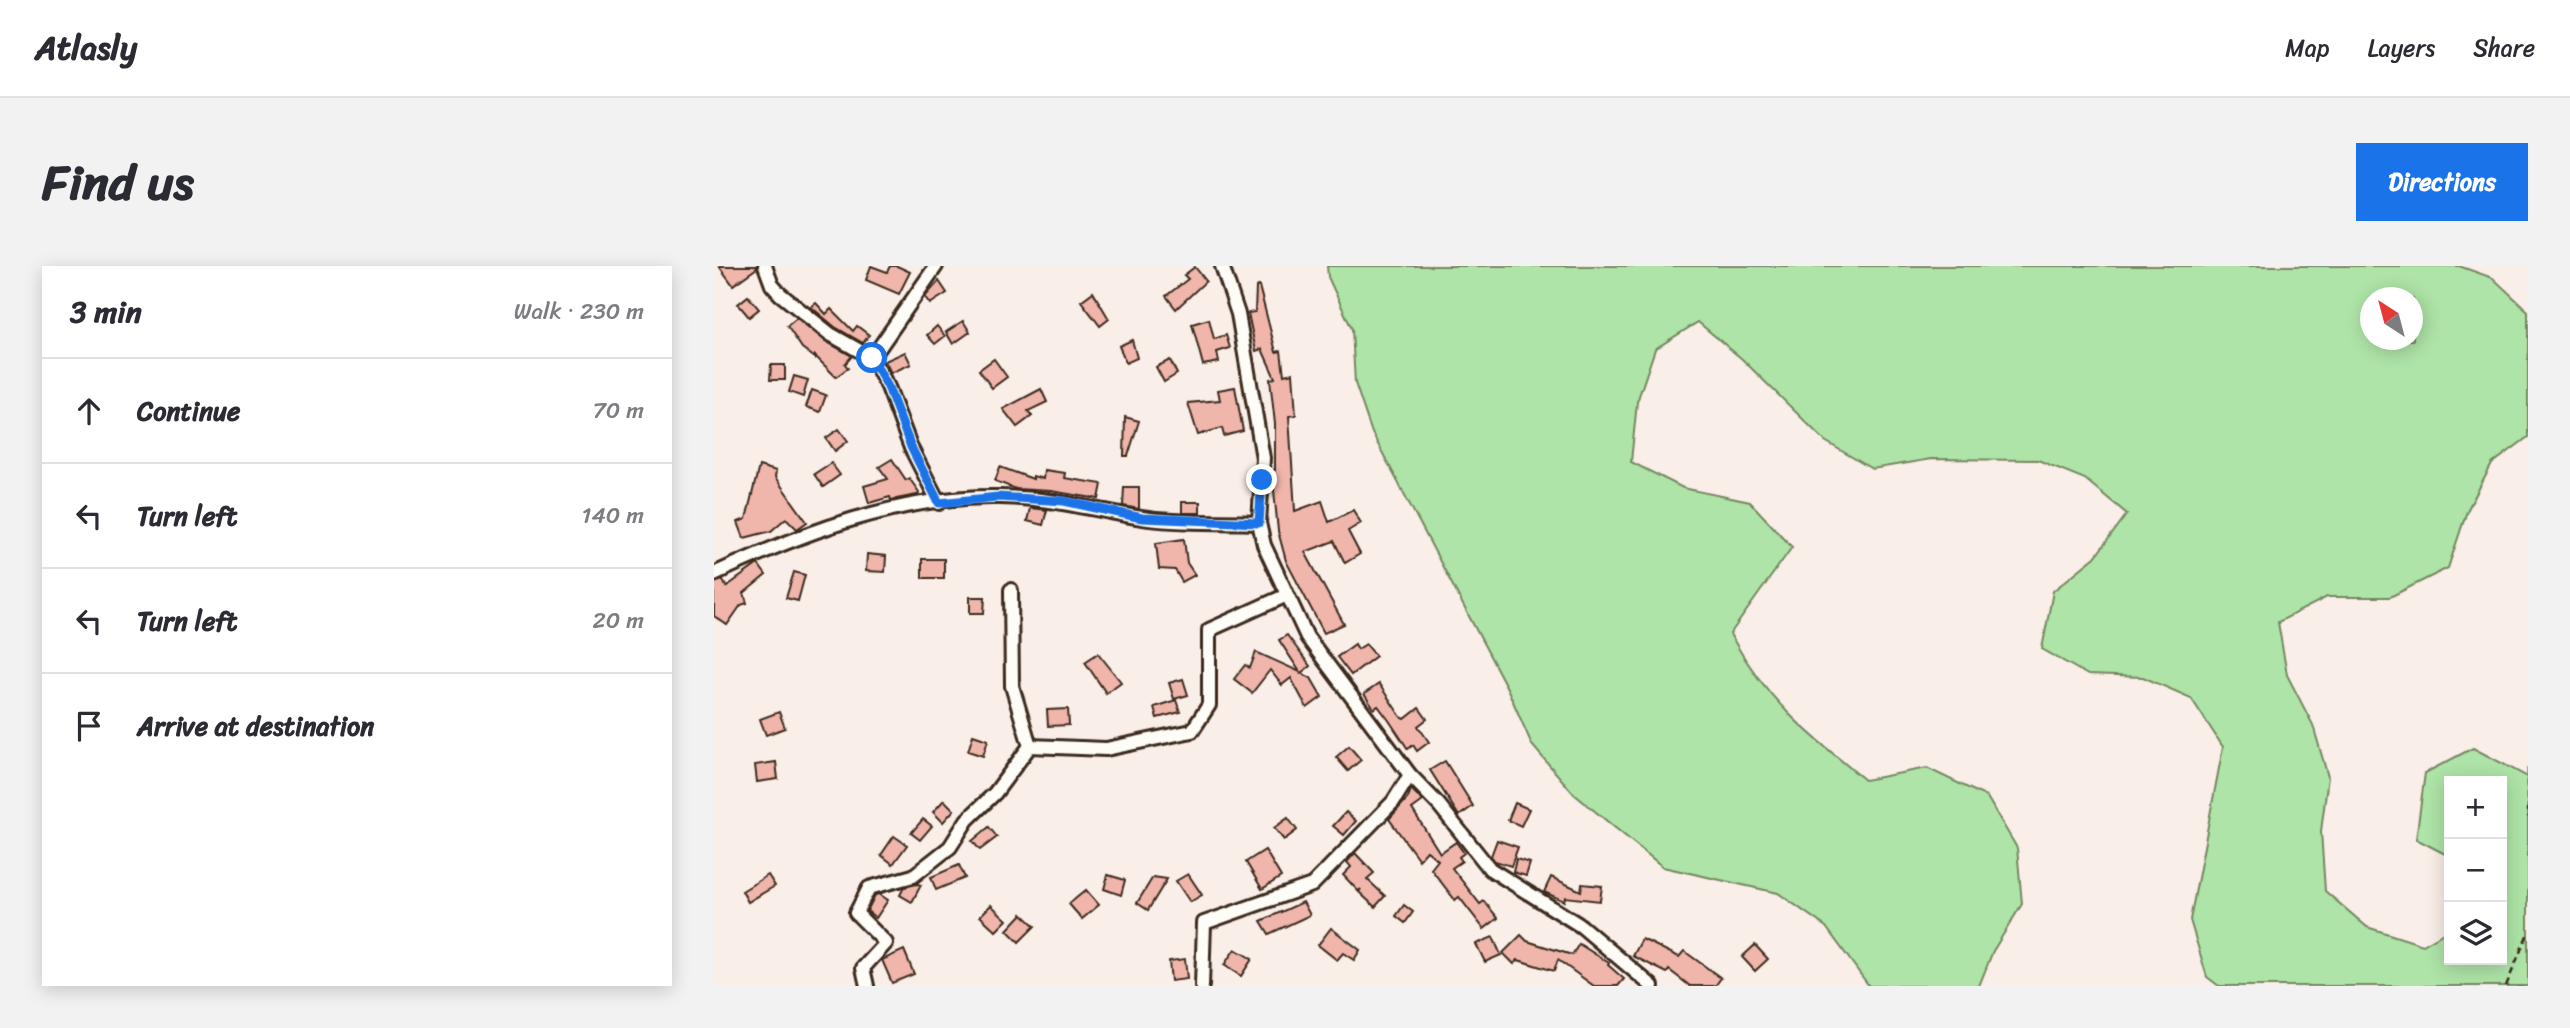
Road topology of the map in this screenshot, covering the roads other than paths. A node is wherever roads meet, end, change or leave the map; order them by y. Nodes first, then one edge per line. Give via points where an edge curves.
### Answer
1 (765, 266) edge
2 (936, 266) edge
3 (1222, 266) edge
4 (872, 358) junction
5 (939, 503) junction
6 (1259, 523) junction
7 (714, 575) edge
8 (1011, 590) dead end
9 (1287, 595) junction
10 (1030, 746) junction
11 (1410, 775) junction
12 (867, 986) edge
13 (1202, 986) edge
14 (1652, 986) edge

1 - 4 street via 780,294 830,334
2 - 4 street
3 - 6 street via 1238,314 1264,458
4 - 5 street
5 - 6 street via 998,497 1064,501 1142,518
5 - 7 street via 832,525
6 - 9 street
8 - 10 street via 1012,687
9 - 10 street via 1209,630 1209,705 1192,731 1106,749
9 - 11 street via 1307,636
10 - 12 street via 950,847 913,876 869,888 856,913 886,943 863,968
11 - 13 street via 1393,802 1312,885 1204,923
11 - 14 street via 1490,869 1581,926

